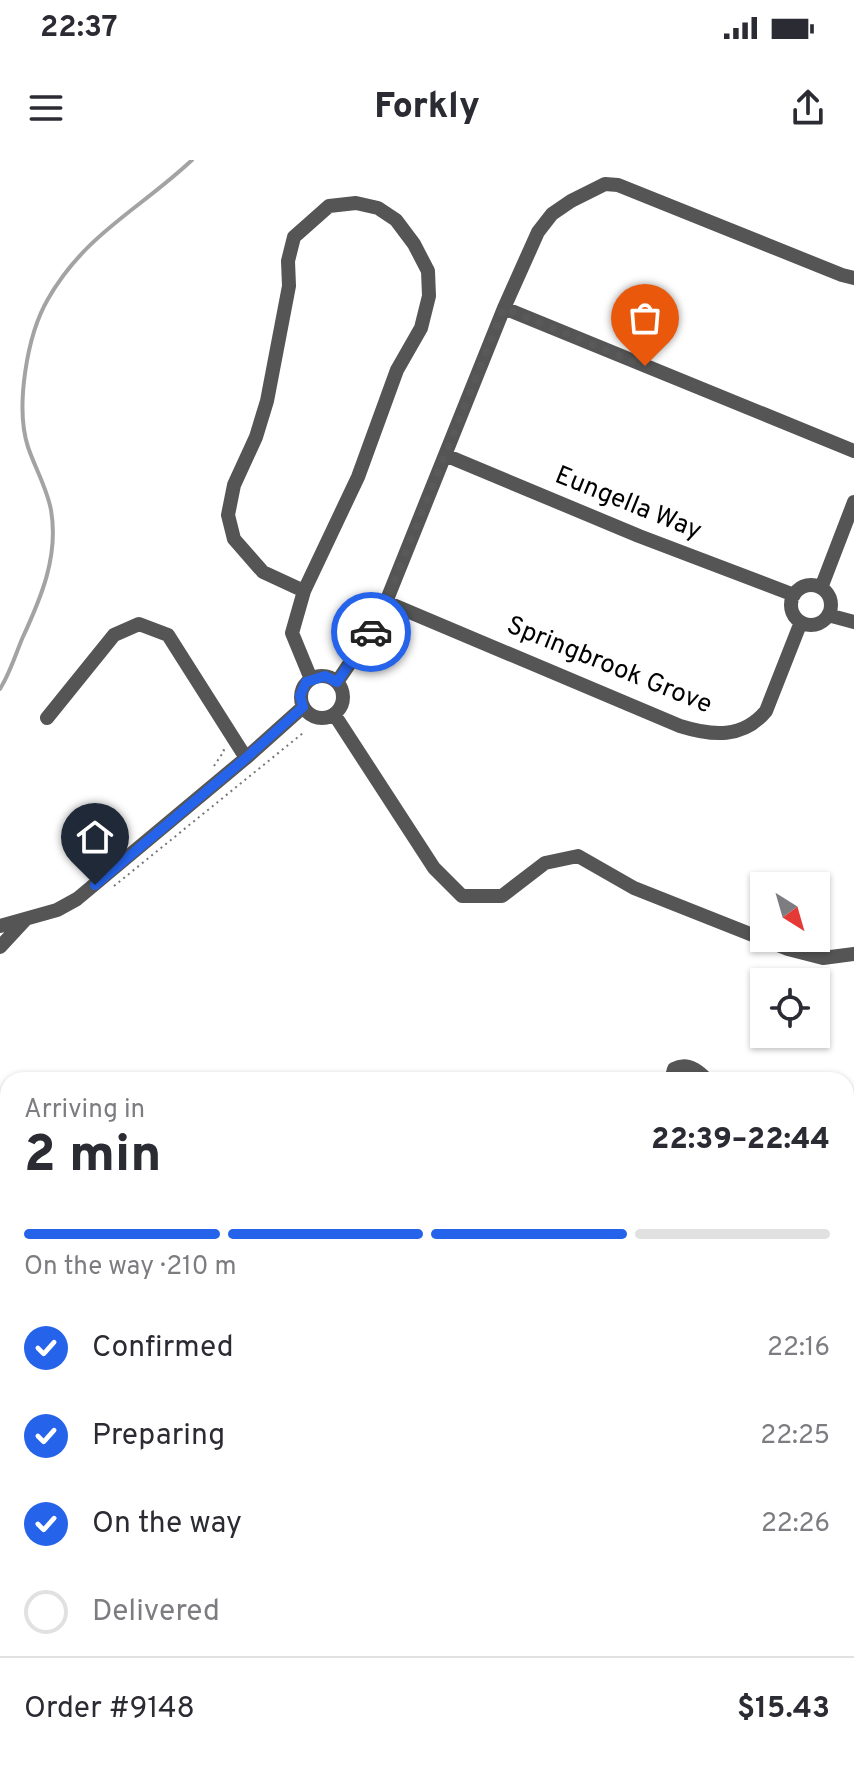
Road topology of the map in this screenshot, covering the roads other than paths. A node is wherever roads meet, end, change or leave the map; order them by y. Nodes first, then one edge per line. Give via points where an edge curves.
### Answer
1 (854, 278) edge
2 (504, 308) junction
3 (854, 451) edge
4 (445, 455) junction
5 (854, 502) edge
6 (821, 588) junction
7 (304, 591) junction
8 (794, 595) junction
9 (386, 602) junction
10 (828, 615) junction
11 (801, 622) junction
12 (854, 622) edge
13 (311, 679) junction
14 (337, 682) junction
15 (303, 707) junction
16 (334, 714) junction
17 (47, 718) dead end
18 (246, 758) junction
19 (26, 920) junction
20 (0, 926) edge
21 (0, 947) edge
22 (854, 954) edge
23 (673, 1072) edge
24 (697, 1072) edge

1 - 2 street via 605,184 552,214 538,232
2 - 3 street
2 - 4 street
4 - 8 street, Eungella Way
4 - 9 street
5 - 6 street
6 - 8 street via 806,586
6 - 10 street via 830,600
7 - 7 street via 358,477 397,370 421,328 429,296 428,271 396,220 378,208 356,203 329,206 294,237 267,401 234,485 228,515 234,539 263,572
7 - 13 street via 292,633
8 - 11 street via 793,612
9 - 11 street, Springbrook Grove via 680,726 720,734 746,729 766,711
9 - 14 street
10 - 11 street via 816,625
10 - 12 street
13 - 14 street via 325,676
13 - 15 street via 300,696
14 - 16 street via 343,699
15 - 16 street via 319,718
15 - 18 street
16 - 22 street via 434,868 462,896 502,896 545,863 578,856 634,888 788,949 823,958
17 - 18 street via 114,635 139,624 168,635
18 - 19 street via 77,899
19 - 20 street
19 - 21 street
23 - 24 street via 689,1066

